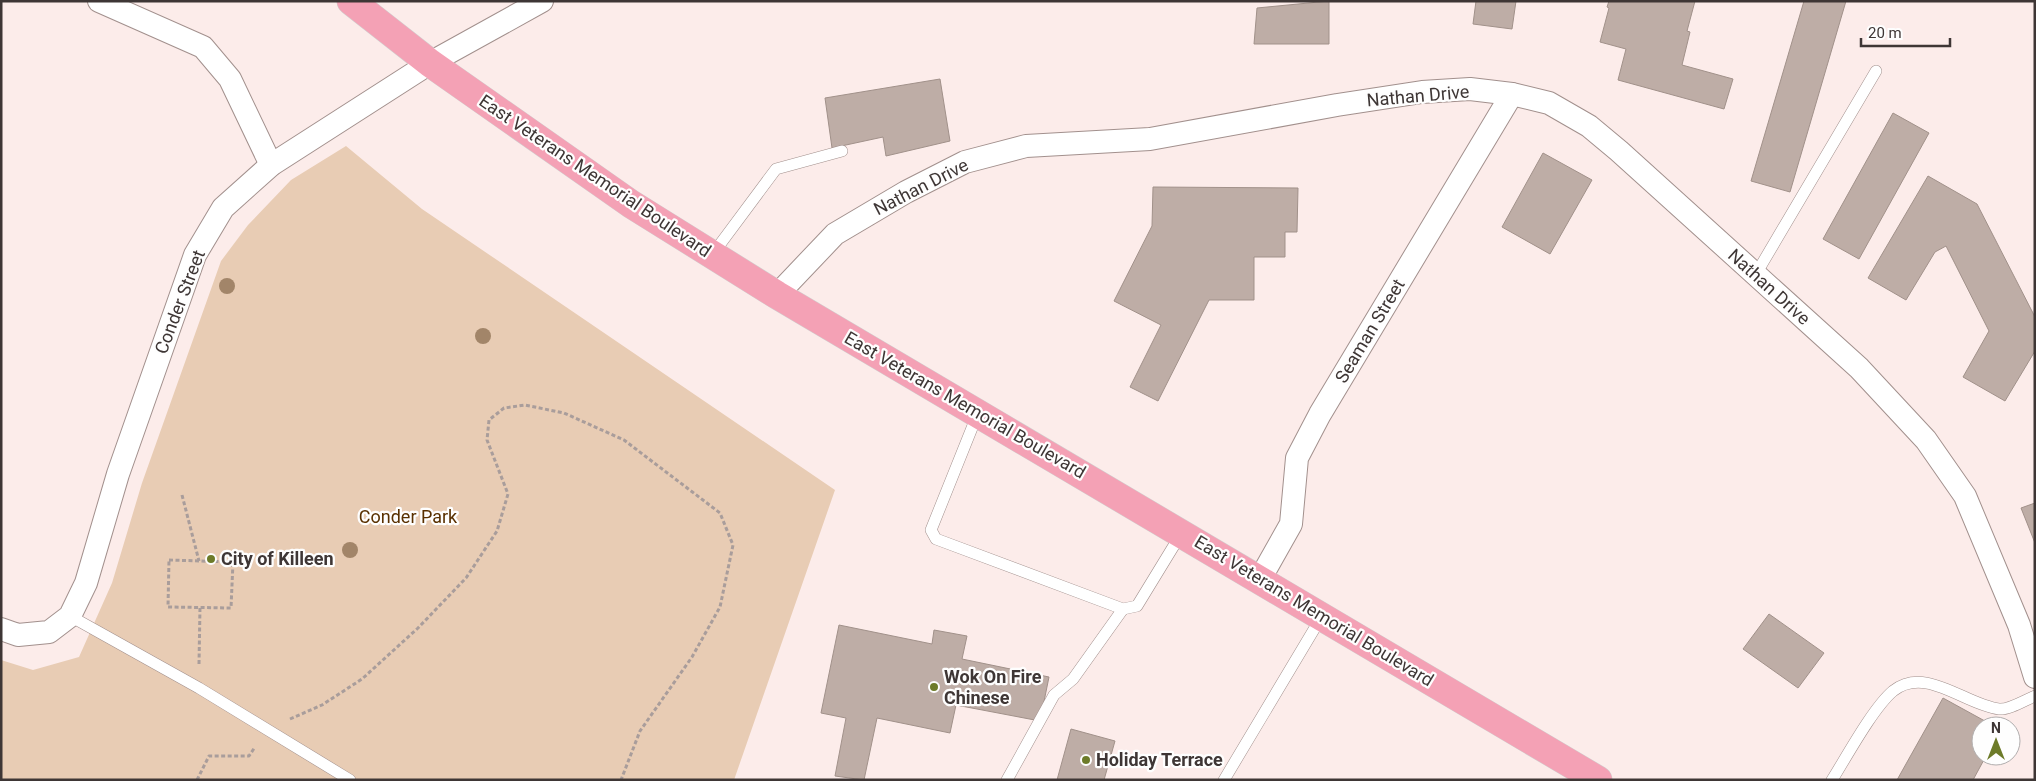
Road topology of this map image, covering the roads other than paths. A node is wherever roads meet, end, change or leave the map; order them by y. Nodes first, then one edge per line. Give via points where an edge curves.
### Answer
1 (99, 1) edge
2 (351, 1) edge
3 (542, 1) edge
4 (430, 63) junction
5 (1876, 71) dead end
6 (1512, 94) junction
7 (842, 151) dead end
8 (271, 165) junction
9 (712, 255) junction
10 (1756, 274) junction
11 (777, 295) junction
12 (978, 413) junction
13 (1182, 533) junction
14 (1260, 579) junction
15 (1123, 609) junction
16 (70, 616) junction
17 (1322, 616) junction
18 (1, 628) edge
19 (2035, 677) edge
20 (2035, 696) edge
21 (350, 780) edge
22 (1008, 780) edge
23 (1224, 780) edge
24 (1598, 780) edge
25 (1832, 780) edge

1 - 8 street via 203,48 230,79
2 - 4 main road, East Veterans Memorial Boulevard
3 - 4 street, Conder Street
4 - 8 street, Conder Street
4 - 9 main road, East Veterans Memorial Boulevard via 631,204
5 - 10 lane
6 - 10 street, Nathan Drive via 1549,103 1588,126
6 - 11 street, Nathan Drive via 1470,89 1422,92 1150,139 1026,146 965,162 835,234
6 - 14 street, Seaman Street via 1320,414 1297,458 1291,524
7 - 9 lane via 776,169
8 - 16 street, Conder Street via 223,208 195,255 118,474 86,583
9 - 11 main road, East Veterans Memorial Boulevard
10 - 19 street, Nathan Drive via 1859,368 1926,440 1965,496 2019,625
11 - 12 main road, East Veterans Memorial Boulevard
12 - 13 main road, East Veterans Memorial Boulevard
12 - 15 lane via 930,530 936,539
13 - 14 main road, East Veterans Memorial Boulevard
13 - 15 lane via 1137,606
14 - 17 main road, East Veterans Memorial Boulevard
15 - 22 lane via 1073,678 1054,695
16 - 18 street via 49,632 18,635
16 - 21 lane via 199,688
17 - 23 lane
17 - 24 main road, East Veterans Memorial Boulevard
20 - 25 lane via 2001,709 1988,707 1929,682 1894,690 1879,707

